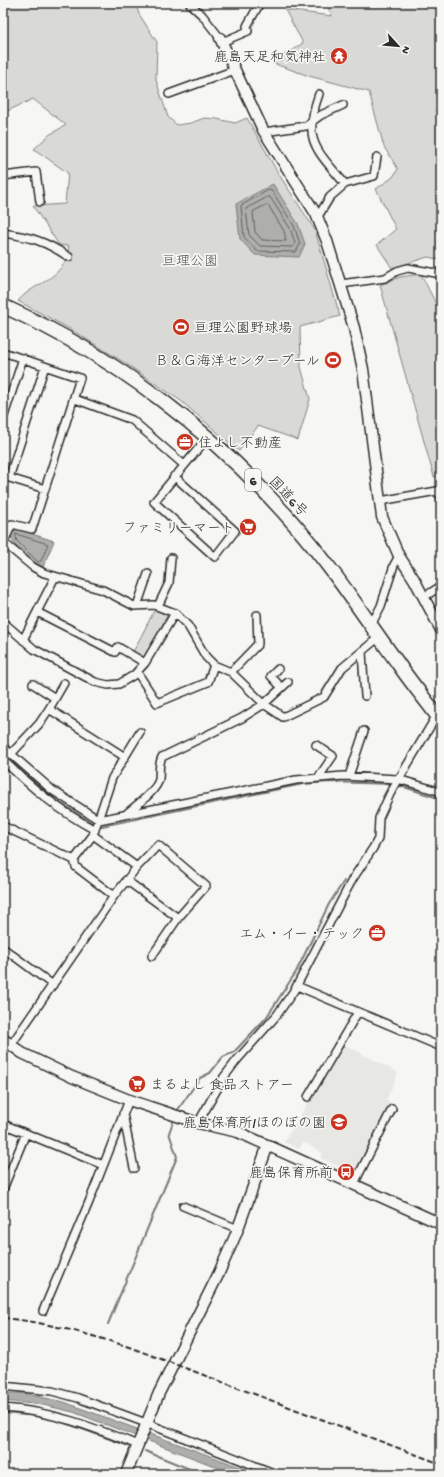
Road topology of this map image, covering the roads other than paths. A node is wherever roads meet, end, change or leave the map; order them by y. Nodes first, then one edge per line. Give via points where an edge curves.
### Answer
1 (189, 3) edge
2 (260, 3) edge
3 (221, 40) junction
4 (235, 70) junction
5 (169, 94) dead end
6 (319, 94) dead end
7 (344, 105) dead end
8 (311, 123) junction
9 (264, 132) junction
10 (377, 157) dead end
11 (3, 176) edge
12 (345, 184) junction
13 (40, 202) dead end
14 (317, 218) junction
15 (3, 233) edge
16 (69, 257) dead end
17 (441, 274) edge
18 (341, 284) junction
19 (3, 306) edge
20 (3, 349) edge
21 (23, 358) junction
22 (45, 366) junction
23 (75, 399) junction
24 (3, 419) edge
25 (208, 437) junction
26 (184, 465) junction
27 (174, 476) junction
28 (6, 477) edge
29 (45, 489) junction
30 (441, 497) edge
31 (380, 501) junction
32 (3, 542) edge
33 (399, 556) junction
34 (171, 558) dead end
35 (148, 574) dead end
36 (55, 577) junction
37 (441, 586) edge
38 (424, 597) junction
39 (137, 606) junction
40 (158, 606) junction
41 (37, 612) junction
42 (175, 613) junction
43 (257, 615) dead end
44 (3, 622) edge
45 (371, 624) junction
46 (441, 630) edge
47 (379, 637) junction
48 (23, 640) junction
49 (362, 652) junction
50 (145, 662) junction
51 (214, 665) junction
52 (278, 669) dead end
53 (136, 672) junction
54 (231, 672) junction
55 (288, 682) dead end
56 (64, 683) dead end
57 (33, 684) dead end
58 (281, 687) junction
59 (365, 696) dead end
60 (55, 698) junction
61 (264, 704) junction
62 (49, 709) junction
63 (440, 715) edge
64 (364, 731) dead end
65 (140, 732) dead end
66 (316, 745) dead end
67 (3, 747) edge
68 (11, 754) junction
69 (125, 757) junction
70 (3, 760) edge
71 (349, 776) junction
72 (318, 778) junction
73 (398, 779) junction
74 (441, 792) edge
75 (126, 815) junction
76 (99, 820) junction
77 (3, 826) edge
78 (94, 833) junction
79 (74, 860) junction
80 (137, 867) junction
81 (126, 880) junction
82 (114, 896) junction
83 (178, 918) junction
84 (3, 948) edge
85 (152, 956) dead end
86 (53, 985) junction
87 (296, 986) junction
88 (358, 1012) junction
89 (7, 1042) edge
90 (441, 1047) edge
91 (308, 1097) dead end
92 (128, 1100) junction
93 (392, 1109) dead end
94 (123, 1114) junction
95 (198, 1122) junction
96 (3, 1124) edge
97 (26, 1133) junction
98 (268, 1145) junction
99 (103, 1165) junction
100 (134, 1168) dead end
101 (354, 1184) junction
102 (3, 1189) edge
103 (183, 1206) dead end
104 (441, 1224) edge
105 (238, 1229) junction
106 (43, 1311) dead end
107 (3, 1386) edge
108 (3, 1408) edge
109 (146, 1424) junction
110 (138, 1444) junction
111 (126, 1474) edge
112 (276, 1474) edge

1 - 3 street
2 - 3 street via 247,26 248,31
3 - 4 street
4 - 5 street
4 - 9 street
6 - 8 street
7 - 8 street via 321,115
8 - 9 street via 293,129
8 - 12 street via 311,137 315,148
9 - 14 street
10 - 12 street via 374,176
11 - 13 street via 36,172
12 - 14 street via 330,197
14 - 18 street
15 - 16 street via 27,236 49,244
17 - 18 street via 408,268 385,278
18 - 31 street via 363,369
19 - 25 highway, 国道6号 / 6 via 112,363
20 - 21 street
21 - 22 street
21 - 24 street
22 - 23 street via 80,378
22 - 28 street
23 - 26 street via 132,420
23 - 29 street
25 - 26 street
25 - 45 highway, 国道6号 / 6 via 294,524
26 - 27 street
27 - 27 street via 235,531 215,557 154,502
28 - 29 street
29 - 32 street via 32,529 12,524
30 - 31 street via 437,490
31 - 33 street via 382,516
32 - 36 street via 33,567
33 - 38 street
33 - 45 street via 381,606
34 - 40 street via 168,583
35 - 39 street
36 - 39 street via 99,588
36 - 41 street
37 - 38 street
38 - 46 street
39 - 40 street
40 - 42 street
41 - 48 street
41 - 50 street via 115,652 118,647
42 - 50 street
42 - 51 street via 188,626 206,657
43 - 54 street via 258,644
44 - 48 street
45 - 47 highway, 国道6号 / 6
47 - 49 street
47 - 63 highway, 国道6号 / 6
48 - 53 street via 34,649 95,682 119,684
49 - 59 street
49 - 61 street via 342,668 324,697 310,705 283,717
50 - 53 street
51 - 53 street via 208,682 157,703
51 - 54 street
52 - 58 street via 271,676
54 - 61 street
55 - 58 street
56 - 60 street
57 - 60 street
58 - 61 street
60 - 62 street
61 - 75 street via 242,718 162,757 156,787
62 - 68 street via 39,724
62 - 69 street
63 - 73 street
64 - 71 street
65 - 69 street
66 - 72 street via 333,756
67 - 68 street
68 - 76 street via 52,790
69 - 76 street via 112,778
70 - 78 street via 33,789
71 - 72 street
71 - 73 street
72 - 75 street via 296,780
73 - 74 street
73 - 87 street via 380,818 378,839 352,880
75 - 76 street
76 - 78 street
77 - 79 street
78 - 79 street
78 - 80 street
79 - 82 street via 76,867
80 - 81 street
80 - 83 street via 158,845 206,886
81 - 82 street
81 - 83 street
82 - 86 street
83 - 85 street
84 - 86 street
86 - 89 street
87 - 88 street
87 - 95 street via 277,1015 224,1077
88 - 90 street
88 - 91 street
89 - 92 street via 47,1066
92 - 94 street
92 - 95 street
93 - 101 street
94 - 99 street
94 - 100 street
95 - 98 street via 238,1132
96 - 97 street
97 - 99 street
97 - 102 street
98 - 101 street
98 - 105 street
99 - 106 street
101 - 104 street
103 - 105 street
105 - 109 street
107 - 109 street via 52,1391
108 - 110 street via 60,1416
109 - 110 street
109 - 112 street
110 - 111 street

